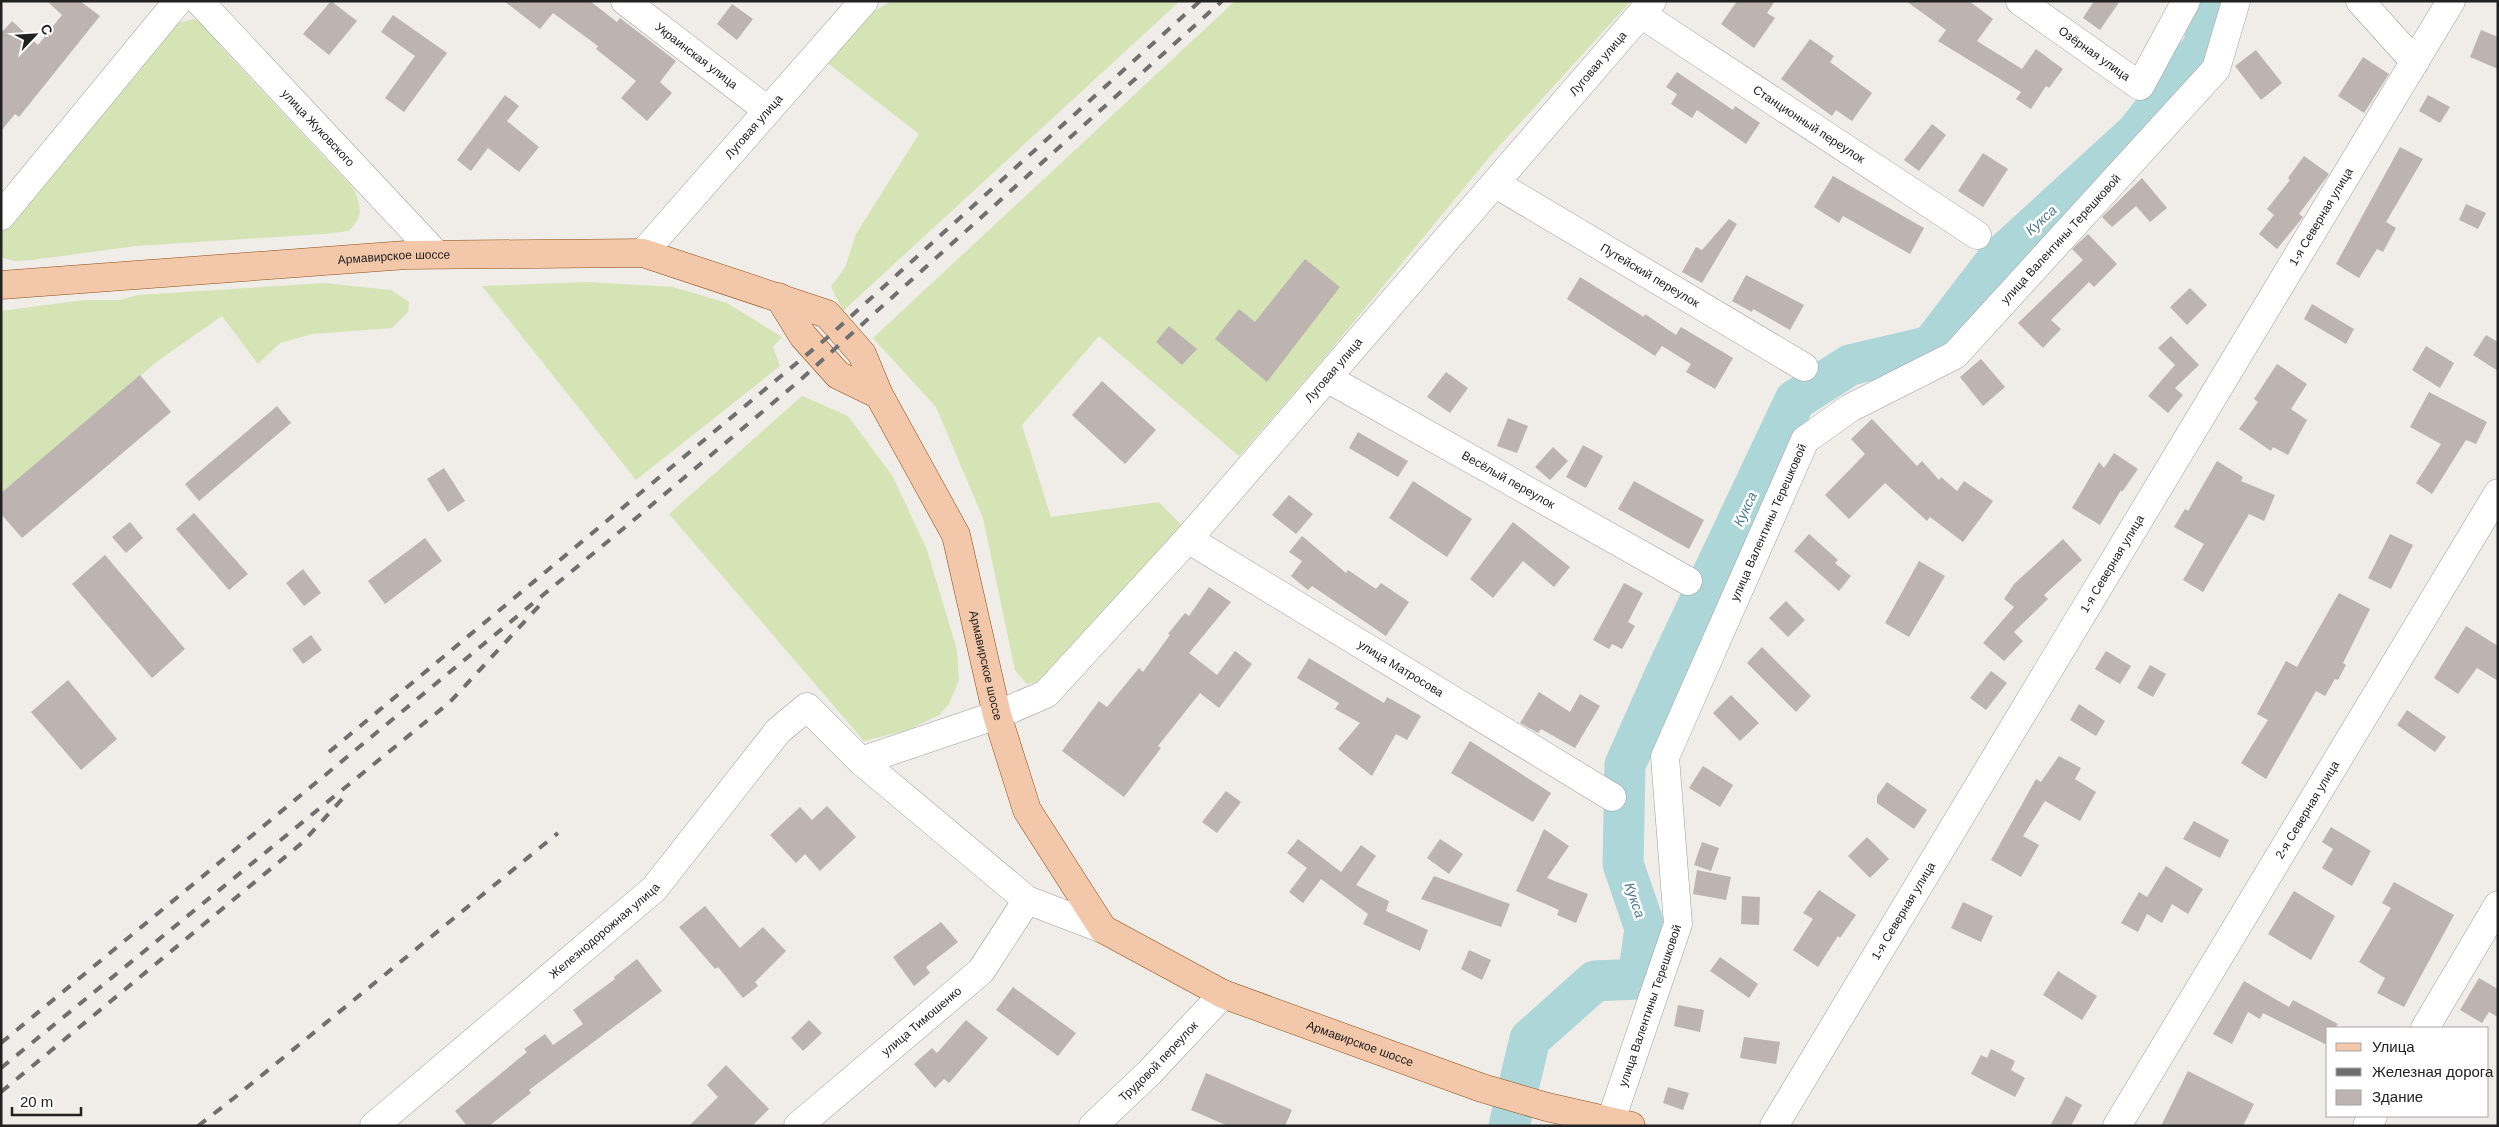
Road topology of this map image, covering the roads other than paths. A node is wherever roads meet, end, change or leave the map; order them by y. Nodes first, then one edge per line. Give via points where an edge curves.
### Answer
1 (178, 1) edge
2 (199, 1) edge
3 (624, 1) edge
4 (864, 1) edge
5 (2020, 1) edge
6 (2186, 1) edge
7 (2236, 1) edge
8 (2360, 1) edge
9 (2451, 1) edge
10 (1646, 8) edge
11 (2415, 62) junction
12 (767, 110) junction
13 (1496, 184) junction
14 (1, 216) edge
15 (1977, 235) dead end
16 (643, 253) junction
17 (436, 254) junction
18 (1, 285) edge
19 (1804, 367) dead end
20 (1327, 378) junction
21 (2498, 493) edge
22 (1188, 539) junction
23 (1688, 581) dead end
24 (807, 707) joint
25 (997, 715) junction
26 (861, 761) junction
27 (1612, 797) dead end
28 (1027, 900) junction
29 (2498, 905) edge
30 (1103, 929) junction
31 (1223, 994) junction
32 (2426, 1027) edge
33 (1621, 1123) edge
34 (374, 1126) edge
35 (798, 1126) edge
36 (1093, 1126) edge
37 (1774, 1126) edge
38 (2117, 1126) edge

1 - 14 street
2 - 17 street, улица Жуковского
3 - 12 street, Украинская улица
4 - 12 street, Луговая улица
5 - 6 street, Озёрная улица via 2140,86
7 - 33 street, улица Валентины Терешковой via 2216,69 1955,355 1850,408 1805,440 1664,758 1678,924
8 - 11 street
9 - 11 street, 1-я Северная улица
10 - 13 street, Луговая улица
10 - 15 street, Станционный переулок
11 - 37 street, 1-я Северная улица
12 - 16 street, Луговая улица
13 - 19 street, Путейский переулок
13 - 20 street, Луговая улица
16 - 17 main road, Армавирское шоссе
16 - 25 main road, Армавирское шоссе via 827,314 862,354 879,394 956,535
17 - 18 main road, Армавирское шоссе
20 - 22 street, Луговая улица
20 - 23 street, Весёлый переулок
21 - 38 street, 2-я Северная улица
22 - 25 street, Луговая улица via 1046,694
22 - 27 street, улица Матросова
24 - 26 street, Армавирское шоссе
24 - 34 street, Железнодорожная улица via 778,730 654,889
25 - 26 street, Луговая улица
25 - 30 main road, Армавирское шоссе via 1027,810
26 - 28 street, Армавирское шоссе
28 - 30 street, Армавирское шоссе
28 - 35 street, улица Тимошенко via 981,970
29 - 32 street
30 - 31 main road, Армавирское шоссе
31 - 33 main road, Армавирское шоссе via 1482,1088 1547,1107
31 - 36 street, Трудовой переулок via 1150,1073

